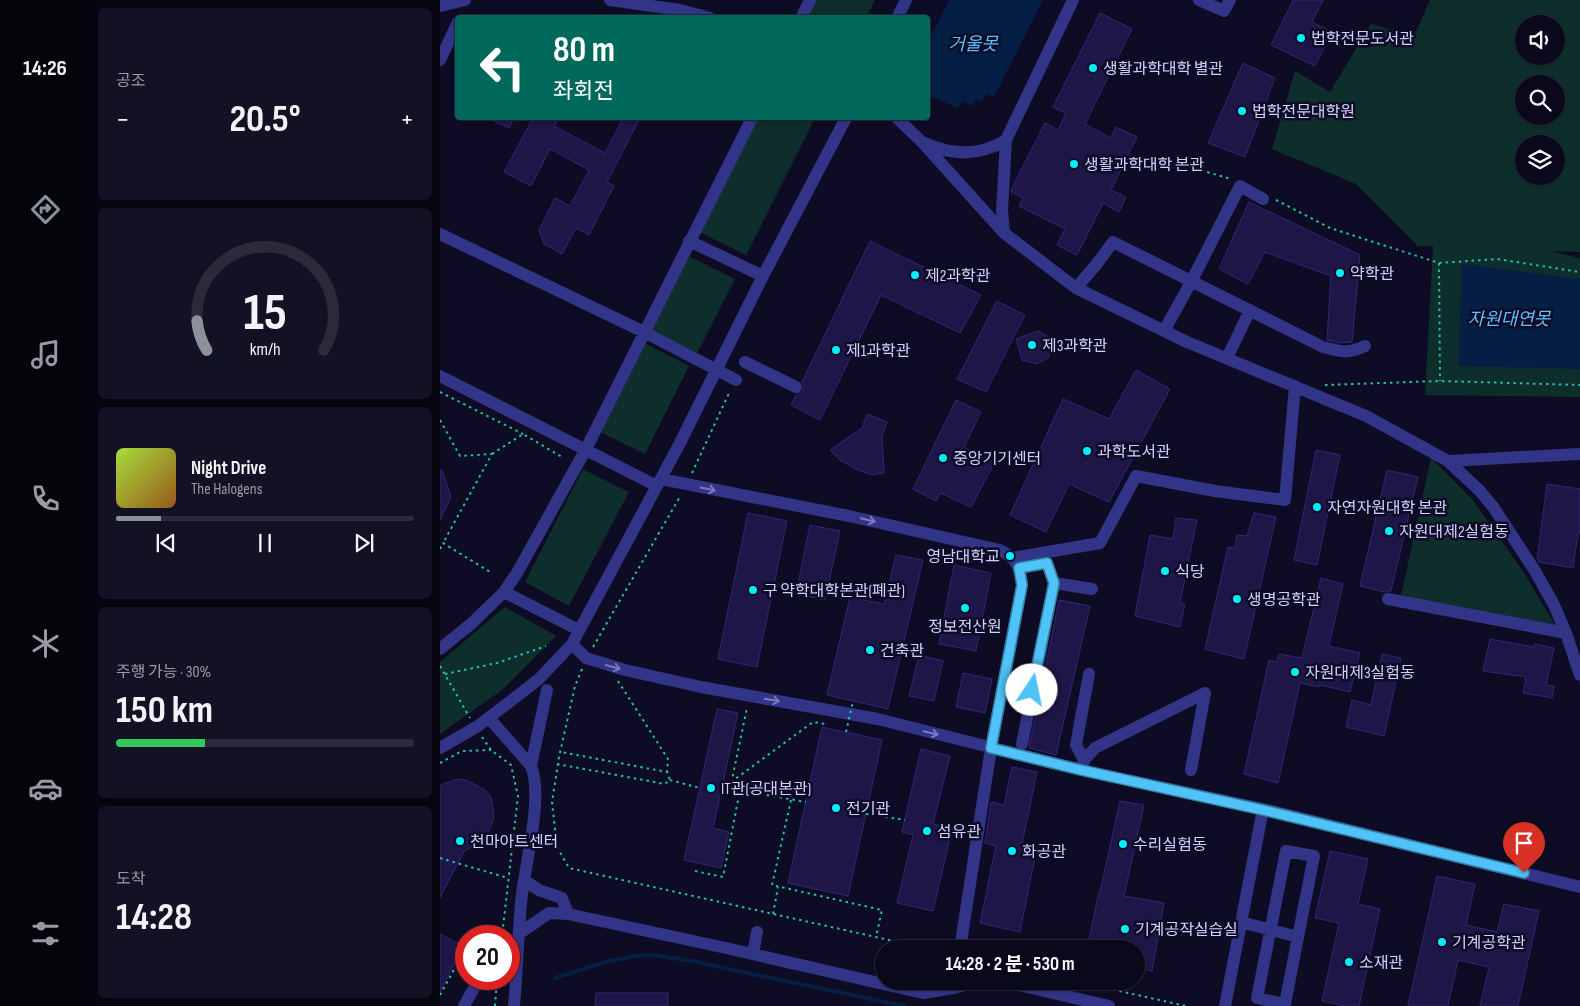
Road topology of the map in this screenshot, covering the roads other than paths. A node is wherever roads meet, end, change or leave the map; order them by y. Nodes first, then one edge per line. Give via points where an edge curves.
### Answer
1 (467, 0) edge
2 (610, 0) edge
3 (810, 0) edge
4 (906, 0) edge
5 (1073, 0) edge
6 (1199, 0) edge
7 (1230, 0) edge
8 (440, 6) edge
9 (461, 15) edge
10 (699, 15) edge
11 (802, 15) edge
12 (898, 15) edge
13 (455, 28) edge
14 (440, 60) edge
15 (751, 120) edge
16 (845, 120) edge
17 (899, 120) edge
18 (1006, 140) junction
19 (922, 142) junction
20 (1267, 198) road end
21 (1004, 233) junction
22 (440, 234) edge
23 (690, 241) junction
24 (763, 276) junction
25 (1191, 282) junction
26 (1076, 288) junction
27 (1250, 310) junction
28 (1164, 331) junction
29 (644, 332) junction
30 (1365, 346) dead end
31 (1227, 358) junction
32 (745, 362) dead end
33 (716, 369) junction
34 (440, 376) edge
35 (736, 380) road end
36 (1295, 386) junction
37 (796, 387) dead end
38 (586, 449) junction
39 (1580, 454) edge
40 (1448, 461) junction
41 (659, 483) junction
42 (1016, 563) junction
43 (1054, 583) junction
44 (1092, 589) dead end
45 (504, 592) junction
46 (1388, 600) dead end
47 (579, 630) junction
48 (1566, 633) junction
49 (572, 644) junction
50 (440, 649) edge
51 (1089, 674) dead end
52 (1580, 675) edge
53 (547, 690) dead end
54 (489, 718) junction
55 (1022, 744) dead end
56 (440, 748) edge
57 (991, 748) junction
58 (1083, 765) junction
59 (530, 766) junction
60 (1191, 770) dead end
61 (1263, 810) junction
62 (524, 880) junction
63 (1580, 887) edge
64 (568, 914) junction
65 (1241, 922) junction
66 (1270, 930) junction
67 (757, 932) dead end
68 (520, 933) joint
69 (1298, 936) junction
70 (961, 940) edge
71 (753, 954) junction
72 (875, 982) edge
73 (473, 990) edge
74 (514, 990) edge
75 (910, 990) edge
76 (935, 990) edge
77 (1041, 990) edge
78 (464, 1006) edge
79 (514, 1006) edge
80 (1109, 1006) edge
81 (1225, 1006) edge

1 - 8 street
1 - 9 street
2 - 10 street
3 - 11 street
4 - 12 street
5 - 18 street
6 - 7 street via 1224,11
13 - 14 street
15 - 23 street
16 - 24 street
17 - 19 street
18 - 19 street via 995,147 963,153 939,150
18 - 21 street
19 - 21 street
20 - 25 street via 1240,186
21 - 26 street
22 - 29 street
23 - 24 street
23 - 29 street
24 - 33 street
25 - 26 street via 1113,242
25 - 27 street
25 - 28 street
26 - 28 street
27 - 30 street via 1338,352 1351,352
27 - 31 street
28 - 31 street
29 - 33 street
29 - 38 street
31 - 36 street
32 - 37 street
33 - 35 street
33 - 41 street
34 - 38 street
36 - 40 street via 1366,416
36 - 42 street via 1285,500 1136,476 1100,543
38 - 41 street
38 - 45 street
39 - 40 street
40 - 48 street via 1494,508 1535,571
41 -> 42 street via 687,484 849,516 1000,550
41 - 47 street
42 - 43 street via 1047,563
42 - 57 street via 1022,585
43 - 44 street
43 - 55 street
45 - 47 street
45 - 50 street
46 - 48 street
47 - 49 street
48 - 52 street
49 - 54 street via 539,679
49 -> 57 street via 586,658 614,667 878,719
51 - 58 street via 1076,745
53 - 59 street
54 - 56 street
54 - 59 street
57 - 58 street
57 - 70 street
58 - 60 street via 1095,748 1205,693
58 - 61 street
59 - 62 street via 534,775 535,807
61 - 63 street
61 - 65 street
62 - 64 street via 539,890 562,898
62 - 68 street
64 - 68 street via 548,913
64 - 71 street
65 - 66 street
65 - 81 street
66 - 69 street
66 - 69 street via 1257,998 1285,1004
66 - 69 street via 1286,851 1314,856
67 - 71 street
71 - 72 street
73 - 78 street
74 - 79 street
75 - 76 street via 923,993
77 - 80 street

